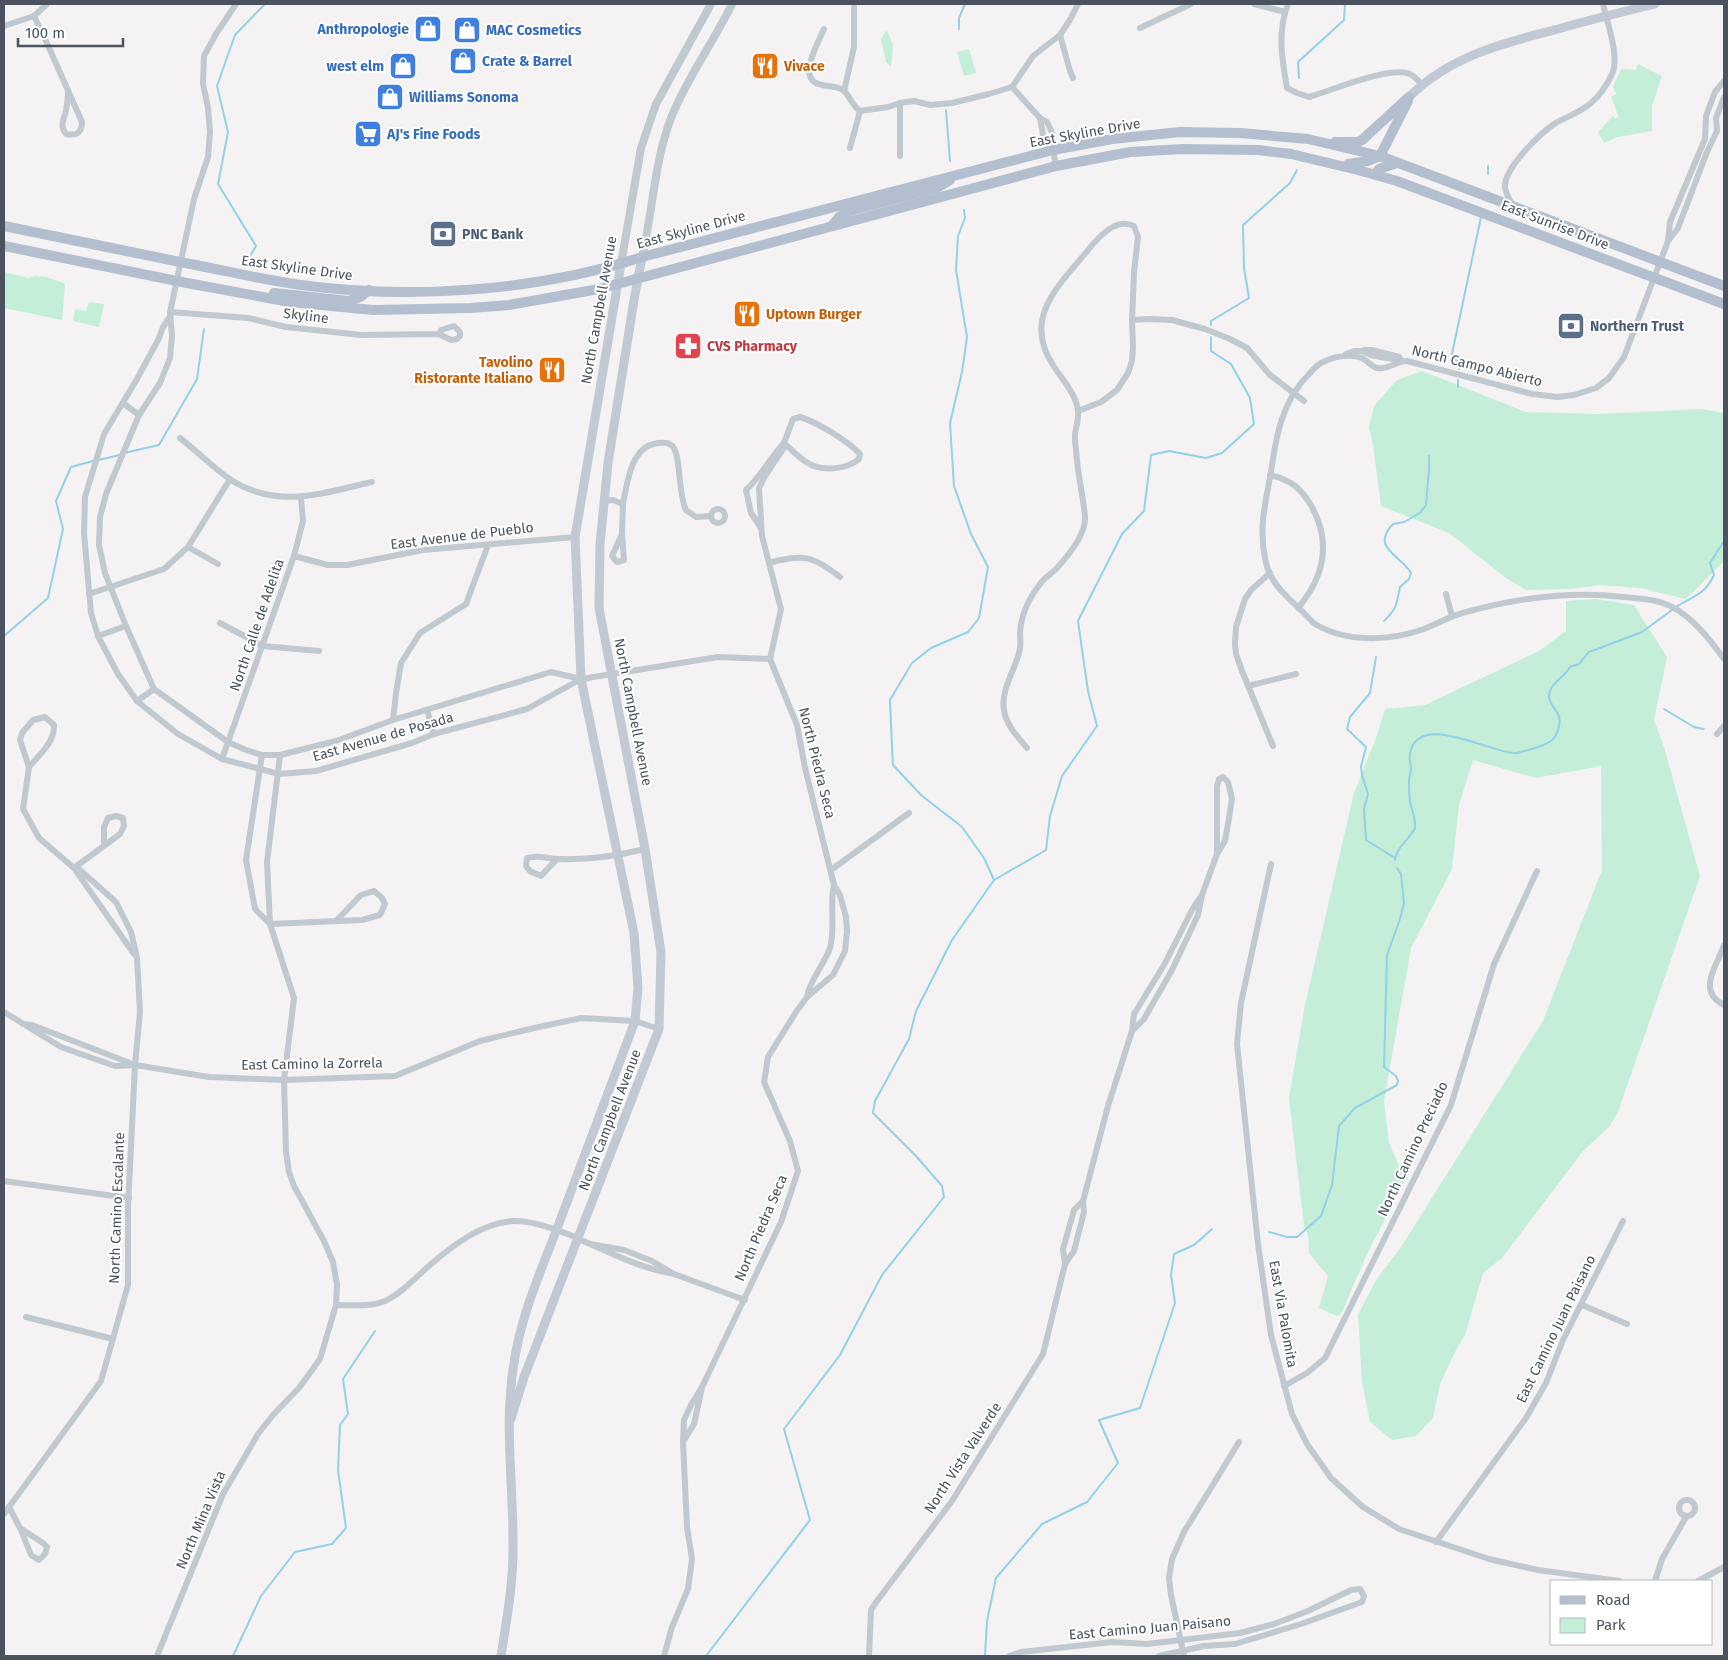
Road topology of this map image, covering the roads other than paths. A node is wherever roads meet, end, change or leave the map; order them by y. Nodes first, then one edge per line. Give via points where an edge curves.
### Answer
1 (47, 4) edge
2 (236, 4) edge
3 (712, 4) edge
4 (732, 4) edge
5 (854, 4) edge
6 (1078, 4) edge
7 (1191, 4) edge
8 (1254, 4) edge
9 (1288, 4) edge
10 (1603, 4) edge
11 (1655, 4) edge
12 (1285, 12) junction
13 (34, 16) junction
14 (1606, 16) junction
15 (4, 26) edge
16 (1140, 28) dead end
17 (824, 29) dead end
18 (1060, 34) junction
19 (1073, 78) dead end
20 (1724, 81) edge
21 (1422, 85) junction
22 (1012, 87) junction
23 (844, 90) junction
24 (68, 92) junction
25 (1410, 97) junction
26 (1724, 97) edge
27 (900, 103) junction
28 (860, 111) junction
29 (1316, 141) junction
30 (850, 148) dead end
31 (1053, 150) junction
32 (900, 156) dead end
33 (1380, 156) junction
34 (1397, 163) junction
35 (1341, 165) junction
36 (1056, 166) junction
37 (960, 174) junction
38 (1375, 174) junction
39 (1515, 208) junction
40 (4, 226) edge
41 (832, 226) junction
42 (4, 232) edge
43 (45, 235) junction
44 (1668, 241) junction
45 (4, 246) edge
46 (642, 257) junction
47 (181, 262) junction
48 (1660, 262) junction
49 (621, 264) junction
50 (1654, 278) junction
51 (638, 279) junction
52 (176, 281) junction
53 (618, 284) junction
54 (1724, 286) edge
55 (226, 290) junction
56 (369, 290) junction
57 (1724, 304) edge
58 (169, 315) junction
59 (1132, 320) junction
60 (439, 334) dead end
61 (1343, 356) junction
62 (1407, 360) junction
63 (1293, 393) junction
64 (1304, 401) dead end
65 (123, 403) junction
66 (1078, 411) junction
67 (139, 415) junction
68 (180, 438) dead end
69 (784, 443) junction
70 (1270, 475) junction
71 (230, 479) junction
72 (372, 482) dead end
73 (758, 483) junction
74 (301, 498) junction
75 (604, 501) junction
76 (623, 504) junction
77 (711, 516) dead end
78 (761, 528) junction
79 (622, 534) dead end
80 (575, 536) junction
81 (488, 545) junction
82 (188, 548) junction
83 (294, 556) junction
84 (769, 563) junction
85 (218, 564) dead end
86 (1270, 573) junction
87 (840, 577) dead end
88 (110, 587) junction
89 (89, 594) junction
90 (1446, 594) dead end
91 (1298, 608) junction
92 (1452, 616) junction
93 (220, 623) dead end
94 (126, 626) junction
95 (98, 636) junction
96 (263, 646) junction
97 (319, 651) dead end
98 (770, 659) junction
99 (1724, 659) edge
100 (612, 673) junction
101 (1296, 674) dead end
102 (581, 679) junction
103 (1248, 686) junction
104 (154, 689) junction
105 (137, 701) junction
106 (427, 710) junction
107 (393, 720) junction
108 (1724, 726) edge
109 (434, 734) junction
110 (1717, 734) dead end
111 (228, 742) junction
112 (1273, 746) dead end
113 (1027, 748) dead end
114 (280, 754) junction
115 (262, 755) junction
116 (222, 759) junction
117 (29, 767) junction
118 (259, 768) junction
119 (279, 774) junction
120 (909, 813) dead end
121 (104, 846) junction
122 (645, 849) junction
123 (1217, 854) junction
124 (617, 856) junction
125 (557, 859) junction
126 (1271, 864) dead end
127 (74, 868) junction
128 (831, 870) junction
129 (1537, 871) dead end
130 (834, 885) junction
131 (1202, 895) junction
132 (337, 920) junction
133 (270, 924) junction
134 (1724, 945) edge
135 (137, 958) junction
136 (807, 997) junction
137 (1724, 1005) edge
138 (4, 1012) edge
139 (635, 1021) junction
140 (659, 1028) junction
141 (1132, 1031) junction
142 (135, 1066) junction
143 (284, 1080) junction
144 (4, 1181) edge
145 (129, 1198) junction
146 (1083, 1201) junction
147 (1623, 1221) dead end
148 (557, 1231) junction
149 (579, 1238) junction
150 (1065, 1264) junction
151 (745, 1300) junction
152 (1582, 1304) junction
153 (336, 1305) junction
154 (26, 1317) dead end
155 (1627, 1324) dead end
156 (113, 1339) junction
157 (1284, 1386) junction
158 (702, 1387) junction
159 (511, 1419) junction
160 (683, 1442) junction
161 (1239, 1442) dead end
162 (9, 1507) junction
163 (4, 1514) edge
164 (1686, 1517) dead end
165 (20, 1528) junction
166 (1436, 1542) junction
167 (1724, 1567) edge
168 (1612, 1580) edge
169 (1655, 1580) edge
170 (1700, 1580) edge
171 (1181, 1641) junction
172 (1183, 1654) edge
173 (157, 1656) edge
174 (501, 1656) edge
175 (664, 1656) edge
176 (869, 1656) edge
177 (1009, 1656) edge
178 (1159, 1656) edge

1 - 13 street
2 - 47 street, East Avenue de Posada via 204,56 208,157 194,199
3 - 49 street, North Campbell Avenue via 656,104 642,148
4 - 46 street, North Campbell Avenue via 684,89 671,119 658,167
5 - 23 street via 854,46
6 - 18 street
7 - 16 street
8 - 12 street
9 - 12 street
10 - 14 street
11 - 14 main road
12 - 21 street via 1280,39 1287,88 1309,96 1391,72 1408,73
13 - 15 street
13 - 24 street
14 - 21 main road via 1474,54
14 - 39 street via 1614,70 1603,91 1590,104 1539,136 1517,160 1505,184
17 - 23 street via 810,61 810,78 815,83
18 - 19 street
18 - 22 street via 1033,56
20 - 44 street via 1715,92 1706,116 1705,139 1670,222
21 - 25 main road
22 - 27 street via 952,103
22 - 31 street via 1040,118 1044,140
23 - 28 street
24 - 24 street via 62,130 72,136 82,129 82,122
25 - 29 main road via 1358,142
25 - 33 main road
26 - 44 street via 1716,118 1716,131 1678,228
27 - 28 street via 888,108
27 - 32 street
28 - 30 street
29 - 31 main road, East Skyline Drive via 1240,132 1180,132 1112,139
29 - 33 main road, East Skyline Drive
31 - 36 street
31 - 37 main road, East Skyline Drive
33 - 34 main road, East Sunrise Drive
33 - 35 main road
34 - 38 main road via 1379,169
34 - 39 main road, East Sunrise Drive
35 - 36 main road, East Skyline Drive via 1258,150 1206,149 1130,152
35 - 38 main road, East Skyline Drive
36 - 41 main road, East Skyline Drive
37 - 41 main road via 937,188 850,211
37 - 46 main road, East Skyline Drive
38 - 50 main road, East Sunrise Drive
39 - 48 main road, East Sunrise Drive
40 - 43 main road, East Skyline Drive
41 - 51 main road, East Skyline Drive
42 - 43 main road
43 - 47 main road, East Skyline Drive
44 - 48 street, North Campo Abierto
45 - 52 main road, East Skyline Drive
46 - 49 main road, East Skyline Drive
46 - 51 main road, North Campbell Avenue
47 - 52 street, East Avenue de Posada
47 - 56 main road, East Skyline Drive via 302,285
48 - 50 street, North Campo Abierto
48 - 54 main road, East Sunrise Drive
49 - 53 main road, North Campbell Avenue
49 - 56 main road, East Skyline Drive via 547,280 481,288 404,292
50 - 57 main road, East Sunrise Drive
50 - 62 street, North Campo Abierto via 1624,356 1609,378 1596,388 1557,397 1532,394
51 - 53 main road, East Skyline Drive
51 - 75 main road, North Campbell Avenue
52 - 55 main road, East Skyline Drive
52 - 58 street, East Avenue de Posada
53 - 55 main road, East Skyline Drive via 509,305 422,310 327,306
53 - 80 main road, North Campbell Avenue
55 - 56 main road via 348,301
58 - 60 street, Skyline via 248,318 286,327 361,335
58 - 65 street, East Avenue de Posada
58 - 67 street, East Avenue de Posada via 172,336 168,364
59 - 63 street via 1172,320 1230,338 1247,348 1270,375
59 - 66 street via 1132,361 1122,384 1110,397
59 - 66 street via 1138,237 1130,222 1118,224 1096,241 1051,297 1041,321 1042,344 1067,384
61 - 62 street via 1362,350 1371,355
61 - 62 street, North Campo Abierto via 1363,358 1374,367 1384,368
61 - 63 street via 1320,363
63 - 64 street
63 - 70 street via 1280,420
65 - 67 street
65 - 89 street, East Avenue de Posada via 104,434 85,497
66 - 113 street via 1075,436 1085,519 1082,532 1064,559 1040,583 1026,607 1020,647 1003,707 1010,727
67 - 88 street, East Avenue de Posada via 100,516 99,545
68 - 71 street
69 - 69 street via 793,419 800,417 810,420 860,454 859,459 848,466 820,468 806,462
69 - 73 street via 783,450
70 - 86 street via 1261,532
70 - 91 street via 1285,478 1301,492 1314,510 1323,537 1323,557 1316,582
71 - 74 street via 278,498
71 - 82 street
72 - 74 street
73 - 78 street
73 - 78 street via 746,490 751,513
74 - 83 street, North Calle de Adelita via 302,521
75 - 76 street
75 - 100 main road, North Campbell Avenue via 599,608
76 - 77 street via 635,457 646,446 667,443 676,452 686,510 696,517
76 - 79 street
78 - 84 street
80 - 81 street, East Avenue de Pueblo
80 - 102 main road, North Campbell Avenue
81 - 83 street, East Avenue de Pueblo via 423,550 347,565 328,565
81 - 107 street via 466,604 420,633 402,663
82 - 85 street
82 - 88 street via 164,569
83 - 96 street, North Calle de Adelita
84 - 87 street via 792,557 810,559
84 - 98 street via 780,609
86 - 91 street
86 - 103 street via 1248,594 1236,627 1236,654
88 - 89 street
88 - 94 street, East Avenue de Posada
89 - 95 street, East Avenue de Posada
90 - 92 street
91 - 92 street via 1314,623 1339,633 1377,639 1405,635
92 - 99 street via 1543,596 1609,594 1647,598 1677,609 1697,625
93 - 96 street
94 - 95 street
94 - 104 street, East Avenue de Posada
95 - 105 street, East Avenue de Posada
96 - 97 street
96 - 111 street, North Calle de Adelita
98 - 100 street via 718,657
98 - 128 street, North Piedra Seca via 797,725
100 - 102 street, East Avenue de Posada
100 - 122 main road, North Campbell Avenue
101 - 103 street
102 - 106 street, East Avenue de Posada via 550,672
102 - 109 street, East Avenue de Posada via 527,709
102 - 124 main road, North Campbell Avenue
103 - 112 street
104 - 105 street
104 - 111 street, East Avenue de Posada
105 - 116 street, East Avenue de Posada via 178,734
106 - 107 street, East Avenue de Posada
106 - 109 street
107 - 114 street, East Avenue de Posada via 336,740
108 - 110 street
109 - 119 street, East Avenue de Posada via 316,771
111 - 115 street, East Avenue de Posada
111 - 116 street, North Calle de Adelita
114 - 115 street, East Avenue de Posada
114 - 119 street, North Mina Vista
115 - 118 street, North Mina Vista
116 - 118 street, East Avenue de Posada
117 - 117 street, North Camino Escalante via 54,732 54,725 45,717 33,720 22,732 20,740
117 - 127 street, North Camino Escalante via 23,809 39,838
118 - 119 street, East Avenue de Posada
118 - 133 street, North Mina Vista via 246,860 256,909
119 - 133 street, North Mina Vista via 267,862
120 - 128 street
121 - 121 street via 120,834 123,818 108,818 104,827
121 - 127 street
122 - 124 street
122 - 140 main road, North Campbell Avenue via 661,952
123 - 123 street, North Vista Valverde via 1225,841 1232,799 1228,782 1223,777 1217,786
123 - 131 street, North Vista Valverde
124 - 125 street
124 - 139 main road, North Campbell Avenue via 634,933 638,988
125 - 125 street via 536,855 527,858 526,866 530,872 541,876
126 - 157 street, East Via Palomita via 1241,1002 1237,1044 1259,1253 1272,1336
127 - 135 street, North Camino Escalante
127 - 135 street, North Camino Escalante via 116,902 131,932
128 - 130 street, North Piedra Seca
129 - 157 street, North Camino Preciado via 1494,964 1452,1104 1422,1166 1324,1358 1307,1373
130 - 136 street, North Piedra Seca via 830,946
130 - 136 street, North Piedra Seca via 846,917 845,951 833,975
131 - 141 street, North Vista Valverde via 1134,1014
131 - 141 street, North Vista Valverde via 1198,915 1172,970 1144,1019
132 - 132 street via 362,920 380,915 385,904 374,891 361,895
132 - 133 street
133 - 143 street, North Mina Vista via 294,998
134 - 137 street via 1707,992
135 - 142 street, North Camino Escalante via 140,1012
136 - 151 street, North Piedra Seca via 768,1057 764,1082 790,1141 798,1171 781,1222
138 - 142 street, East Camino la Zorrela via 61,1047 115,1066
139 - 140 street, East Camino la Zorrela
139 - 143 street, East Camino la Zorrela via 581,1018 534,1028 480,1041 395,1076
139 - 148 main road, North Campbell Avenue
140 - 149 main road, North Campbell Avenue
141 - 146 street, North Vista Valverde
142 - 143 street, East Camino la Zorrela via 209,1077
142 - 145 street, North Camino Escalante
143 - 153 street, North Mina Vista via 289,1172 333,1262
144 - 145 street
145 - 156 street, North Camino Escalante via 128,1285
146 - 150 street, North Vista Valverde via 1084,1212 1074,1251
146 - 150 street, North Vista Valverde via 1074,1210 1063,1249
147 - 152 street, East Camino Juan Paisano
148 - 149 street
148 - 153 street via 522,1221 496,1225 449,1248 386,1300 372,1304
148 - 159 main road, North Campbell Avenue via 520,1334 510,1392
149 - 151 street via 590,1244 624,1250 674,1274
149 - 159 main road, North Campbell Avenue via 524,1377
150 - 176 street, North Vista Valverde via 1043,1354 952,1501 876,1601 871,1610
151 - 158 street, North Piedra Seca
152 - 155 street
152 - 166 street, East Camino Juan Paisano via 1546,1383 1526,1418
153 - 173 street, North Mina Vista via 320,1359 300,1388 264,1426 223,1494
154 - 156 street
156 - 162 street, North Camino Escalante via 102,1381
157 - 166 street, East Via Palomita via 1292,1414 1307,1444 1331,1478 1363,1506 1399,1530
158 - 160 street, North Piedra Seca via 694,1424
158 - 160 street, North Piedra Seca via 684,1420
159 - 174 main road, North Campbell Avenue via 512,1579
160 - 175 street, North Piedra Seca via 687,1527 692,1558 688,1590
161 - 171 street via 1184,1532 1172,1559 1170,1587
162 - 163 street, North Camino Escalante
162 - 165 street
164 - 169 street via 1662,1559
165 - 165 street via 31,1555 39,1560 46,1548
166 - 168 street, East Via Palomita via 1489,1559
167 - 170 street
171 - 172 street
171 - 172 street, East Camino Juan Paisano via 1240,1633 1274,1624 1351,1590 1360,1589 1364,1596 1362,1602 1268,1635 1235,1644 1204,1646
171 - 177 street, East Camino Juan Paisano via 1147,1644 1112,1642
172 - 178 street, East Camino Juan Paisano

